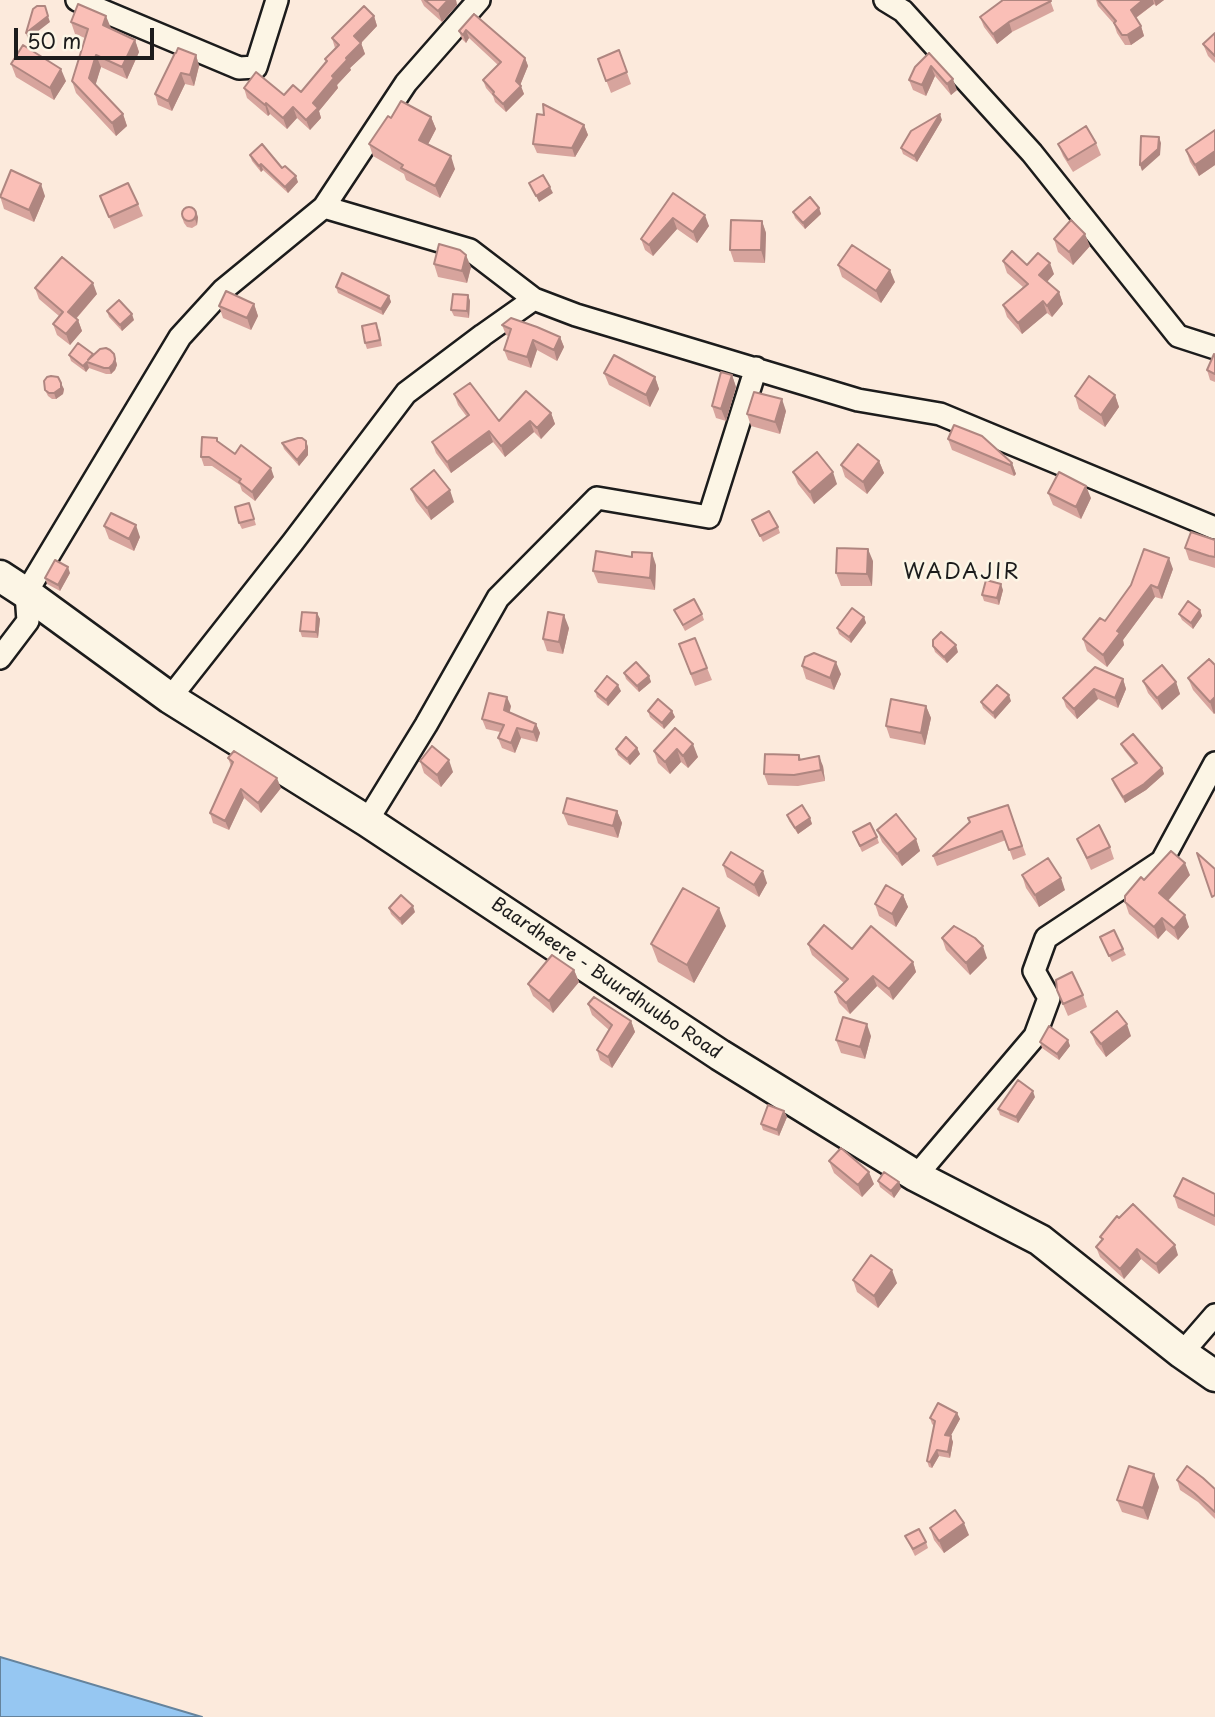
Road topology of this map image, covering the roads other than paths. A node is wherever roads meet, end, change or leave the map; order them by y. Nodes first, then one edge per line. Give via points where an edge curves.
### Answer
1 (77, 0) edge
2 (277, 0) edge
3 (479, 0) edge
4 (900, 4) edge
5 (324, 207) junction
6 (534, 299) junction
7 (1215, 348) edge
8 (756, 368) junction
9 (1215, 528) edge
10 (0, 576) edge
11 (26, 593) junction
12 (0, 659) edge
13 (170, 698) junction
14 (1215, 763) edge
15 (367, 821) junction
16 (916, 1176) junction
17 (1215, 1315) edge
18 (1182, 1353) junction
19 (1215, 1376) edge

1 - 2 street via 239,68 256,67
3 - 5 street via 405,83
4 - 7 street via 1032,153 1178,336
5 - 6 street via 470,250
5 - 11 street via 223,290 180,337
6 - 8 street
6 - 13 street via 406,393
8 - 9 street via 858,400 940,414
8 - 15 street via 709,517 597,498 498,598
10 - 11 main road, Baardheere - Buurdhuubo Road
11 - 12 street via 27,621
11 - 13 main road, Baardheere - Buurdhuubo Road
13 - 15 main road, Baardheere - Buurdhuubo Road
14 - 16 street via 1162,861 1046,938 1034,971 1049,998 1035,1037
15 - 16 main road, Baardheere - Buurdhuubo Road via 720,1055
16 - 18 main road, Baardheere - Buurdhuubo Road via 1040,1240
17 - 18 street
18 - 19 main road, Baardheere - Buurdhuubo Road

